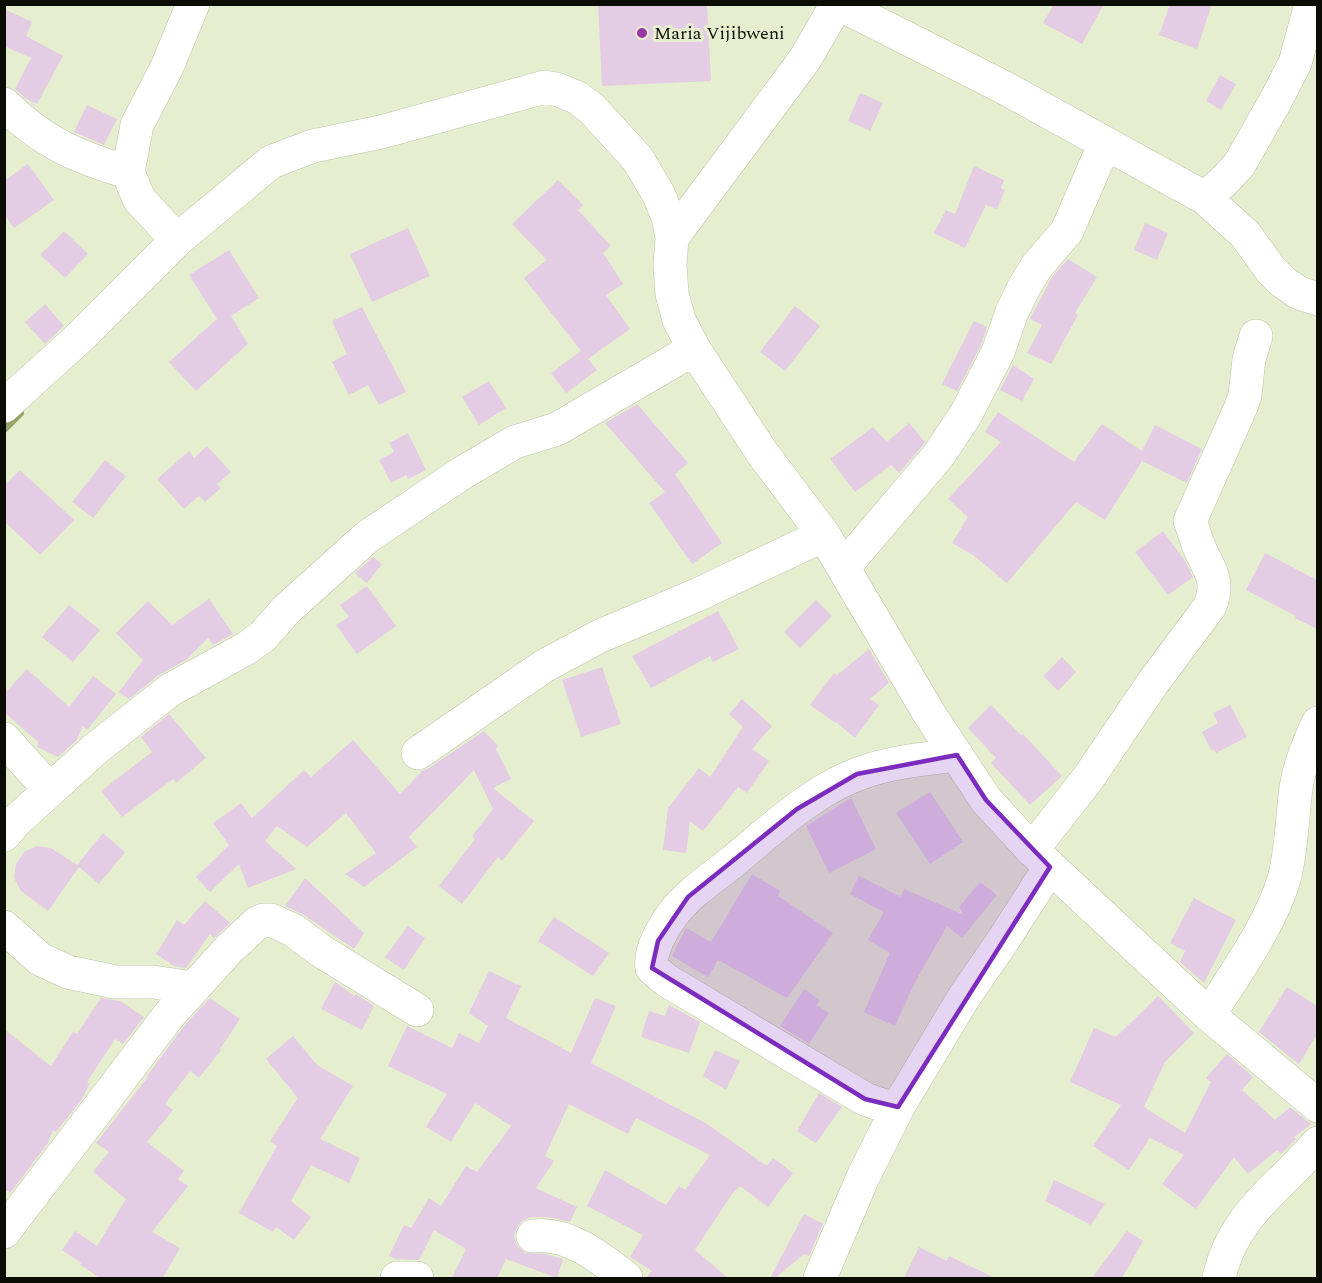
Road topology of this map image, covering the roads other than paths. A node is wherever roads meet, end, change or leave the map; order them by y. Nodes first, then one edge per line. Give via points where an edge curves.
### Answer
1 (193, 4) edge
2 (838, 4) edge
3 (1311, 4) edge
4 (4, 104) edge
5 (1105, 143) junction
6 (128, 172) junction
7 (1205, 198) junction
8 (672, 238) junction
9 (177, 240) junction
10 (1317, 299) edge
11 (1256, 336) dead end
12 (694, 349) junction
13 (4, 406) edge
14 (824, 536) junction
15 (844, 567) junction
16 (4, 739) edge
17 (1314, 742) edge
18 (418, 753) dead end
19 (957, 755) junction
20 (51, 790) junction
21 (4, 835) edge
22 (1041, 858) junction
23 (4, 927) edge
24 (193, 988) junction
25 (417, 1010) dead end
26 (1209, 1015) junction
27 (1317, 1106) edge
28 (898, 1107) junction
29 (1317, 1143) edge
30 (4, 1232) edge
31 (533, 1236) dead end
32 (397, 1278) edge
33 (417, 1278) edge
34 (626, 1278) edge
35 (820, 1278) edge
36 (1219, 1278) edge

1 - 6 street via 137,125
2 - 5 street via 1004,87
2 - 8 street via 805,59
3 - 7 street via 1294,63 1270,110 1239,165
4 - 6 street via 54,144 88,161
5 - 7 street
5 - 15 street via 1067,231 1024,287 998,352 966,414 938,456
6 - 9 street via 139,199
7 - 10 street via 1245,234 1283,282
8 - 9 street via 665,210 637,158 578,98 546,87 381,132 312,146 271,162
8 - 12 street via 672,294
9 - 13 street
11 - 22 street via 1243,401 1190,521 1211,569 1215,595 1089,777
12 - 14 street via 763,454
12 - 20 street via 557,429 515,442 367,537 263,636 170,690
14 - 15 street
14 - 18 street via 544,666
15 - 19 street
16 - 20 street
17 - 26 street via 1296,786 1285,877 1277,900
19 - 22 street via 986,800
19 - 28 street via 857,774 797,809 688,897 672,915 652,954 652,968 666,980 865,1098
20 - 21 street
22 - 26 street
22 - 28 street via 1002,942
23 - 24 street via 40,959 68,972 115,982
24 - 25 street via 250,929 271,920 293,930
24 - 30 street
26 - 27 street
28 - 35 street
29 - 36 street via 1242,1222
31 - 34 street via 544,1234 575,1244
32 - 33 street

